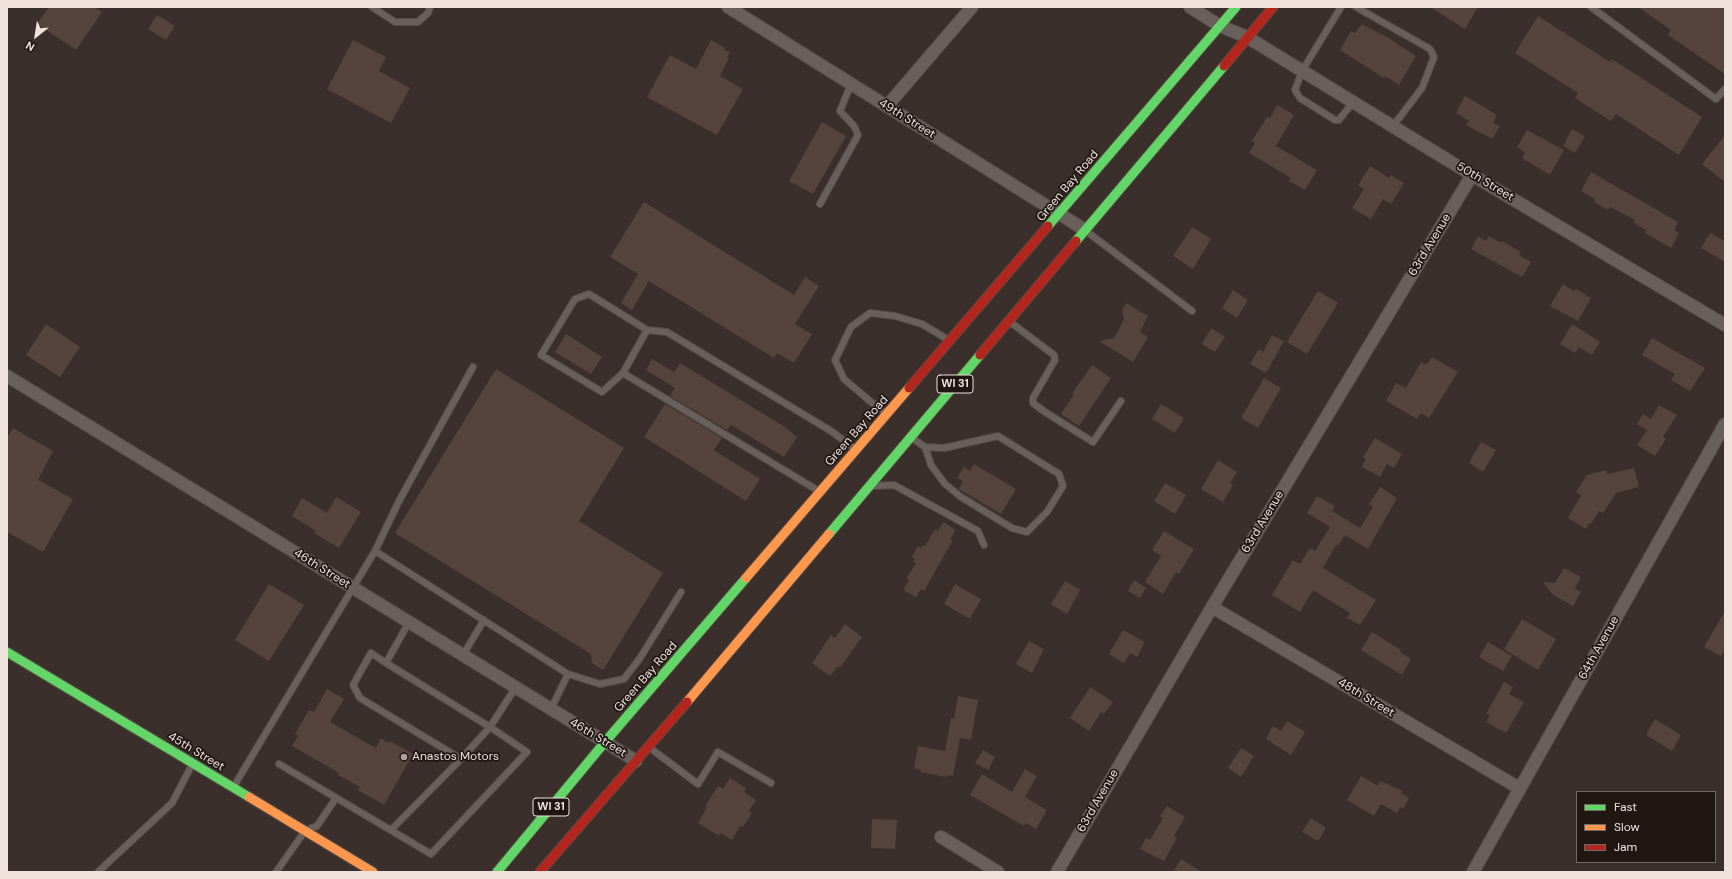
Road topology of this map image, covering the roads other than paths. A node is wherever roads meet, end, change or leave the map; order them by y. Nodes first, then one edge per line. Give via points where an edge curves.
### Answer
1 (372, 7) edge
2 (430, 7) edge
3 (728, 7) edge
4 (972, 7) edge
5 (1190, 7) edge
6 (1236, 7) edge
7 (1273, 7) edge
8 (1341, 7) edge
9 (1356, 7) edge
10 (1591, 7) edge
11 (1220, 26) junction
12 (1247, 37) junction
13 (1302, 71) junction
14 (851, 84) junction
15 (1725, 89) edge
16 (1353, 102) junction
17 (886, 106) junction
18 (1392, 126) junction
19 (1472, 175) junction
20 (820, 204) dead end
21 (1060, 215) junction
22 (1085, 230) junction
23 (1192, 311) dead end
24 (1009, 321) junction
25 (1725, 325) edge
26 (647, 330) junction
27 (950, 341) junction
28 (473, 367) dead end
29 (623, 373) junction
30 (7, 376) edge
31 (1121, 401) dead end
32 (888, 413) junction
33 (1725, 424) edge
34 (911, 437) junction
35 (925, 447) junction
36 (857, 450) junction
37 (869, 486) junction
38 (821, 492) junction
39 (984, 545) dead end
40 (374, 551) junction
41 (353, 588) junction
42 (681, 592) dead end
43 (1212, 607) junction
44 (484, 620) junction
45 (408, 622) junction
46 (7, 652) edge
47 (463, 655) junction
48 (386, 663) junction
49 (568, 674) junction
50 (516, 688) junction
51 (551, 709) junction
52 (490, 727) junction
53 (605, 742) junction
54 (648, 747) junction
55 (462, 759) junction
56 (636, 761) junction
57 (193, 764) junction
58 (279, 764) dead end
59 (771, 783) dead end
60 (233, 788) junction
61 (1519, 788) junction
62 (336, 798) junction
63 (391, 830) junction
64 (305, 831) junction
65 (941, 837) dead end
66 (98, 872) edge
67 (276, 872) edge
68 (373, 872) edge
69 (497, 872) edge
70 (540, 872) edge
71 (998, 872) edge
72 (1057, 872) edge
73 (1473, 872) edge

1 - 2 lane via 395,22 418,22 428,13
3 - 14 street, 49th Street
4 - 17 street
5 - 11 street, 50th Street
6 - 11 main road, Green Bay Road / WI 31
7 - 12 main road, WI 31
8 - 13 lane
9 - 18 lane via 1430,49 1434,57 1422,88
10 - 15 lane via 1716,99
11 - 12 street, 50th Street
11 - 21 main road, Green Bay Road / WI 31
12 - 13 street, 50th Street
12 - 22 main road, WI 31
13 - 16 street, 50th Street
13 - 16 lane via 1295,88 1296,94 1335,120 1338,120
14 - 17 street, 49th Street
14 - 20 lane via 840,111 854,126 858,135
16 - 18 street, 50th Street
17 - 21 street, 49th Street
18 - 19 street, 50th Street
19 - 25 street, 50th Street
19 - 43 street, 63rd Avenue
21 - 22 street, 49th Street
21 - 27 main road, Green Bay Road / WI 31
22 - 23 lane
22 - 24 main road, WI 31
24 - 31 lane via 1054,355 1055,360 1033,398 1033,403 1045,412 1093,442
24 - 34 main road, WI 31
26 - 29 lane
26 - 29 lane via 589,294 575,300 541,355 602,392
26 - 36 lane via 667,332 831,431
27 - 32 main road, Green Bay Road / WI 31
27 - 32 lane via 922,324 895,316 870,313 851,327 835,360 844,379
28 - 40 lane
29 - 38 lane
30 - 41 street, 46th Street
32 - 36 main road, Green Bay Road / WI 31
33 - 61 street, 64th Avenue
34 - 35 lane
34 - 37 main road, WI 31
35 - 35 lane via 931,465 945,484 1012,528 1027,532 1047,512 1063,486 1059,474 998,436 944,448
36 - 38 main road, Green Bay Road / WI 31
37 - 39 lane via 894,485 978,531
37 - 54 main road, WI 31
38 - 53 main road, Green Bay Road / WI 31
40 - 41 lane
40 - 44 lane
41 - 45 street, 46th Street
41 - 60 lane
42 - 49 lane via 624,679 600,684
43 - 61 street, 48th Street
43 - 72 street, 63rd Avenue
44 - 47 lane
44 - 49 lane
45 - 47 street, 46th Street
45 - 48 lane
46 - 57 main road, 45th Street
47 - 50 street, 46th Street
48 - 52 lane
48 - 55 lane via 371,654 353,685 360,698
49 - 51 lane
50 - 51 street, 46th Street
50 - 52 lane
51 - 53 street, 46th Street
52 - 55 lane
52 - 63 lane via 527,752 431,854
53 - 56 street, 46th Street
53 - 69 main road, Green Bay Road / WI 31
54 - 56 main road, WI 31
54 - 59 lane via 698,784 718,752
55 - 63 lane
56 - 70 main road, WI 31
57 - 60 main road, 45th Street
57 - 66 lane via 172,803
58 - 62 lane
60 - 64 main road, 45th Street
61 - 73 street, 64th Avenue
62 - 63 lane
62 - 64 lane via 317,826
64 - 67 lane
64 - 68 main road, 45th Street
65 - 71 street

